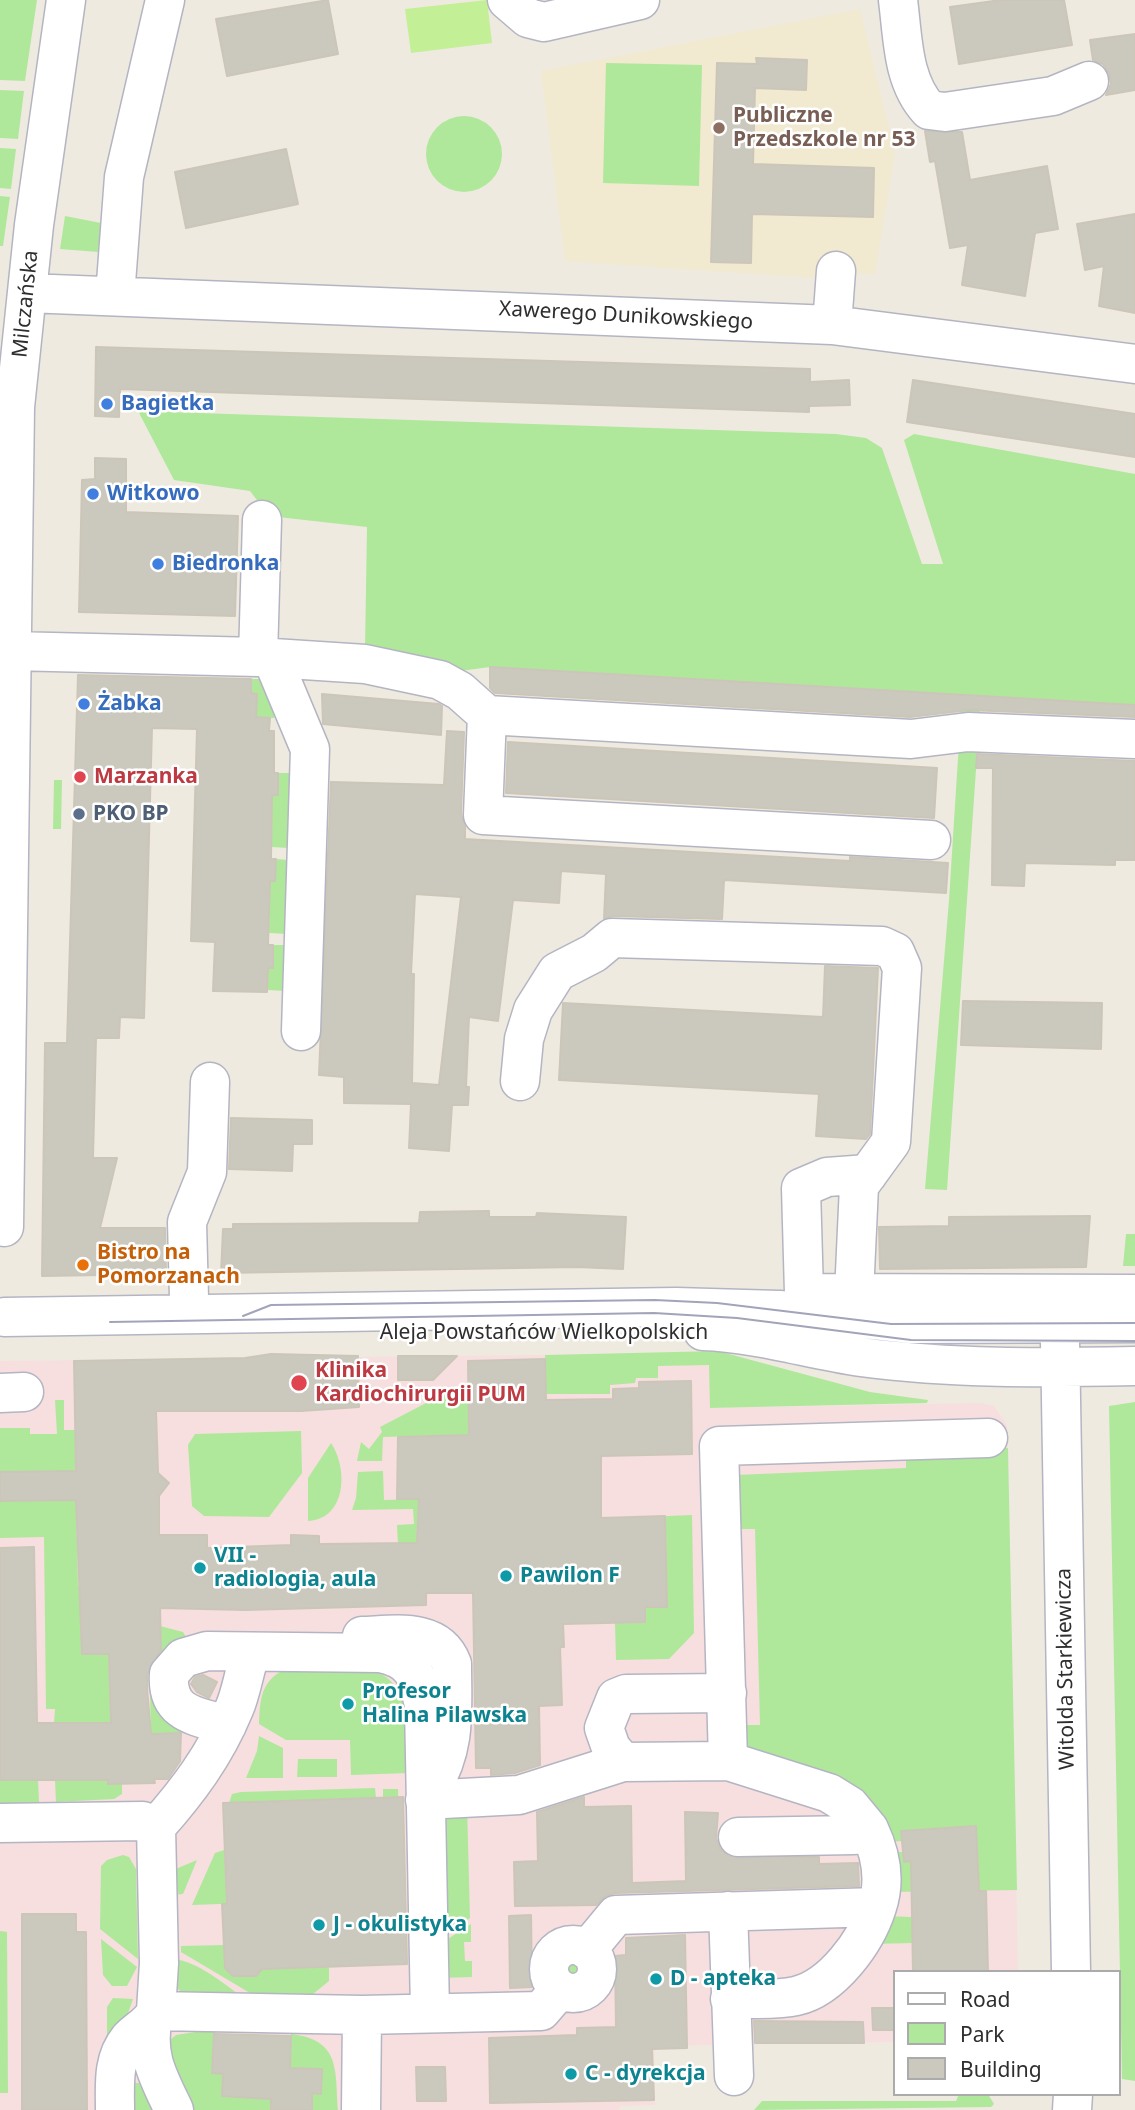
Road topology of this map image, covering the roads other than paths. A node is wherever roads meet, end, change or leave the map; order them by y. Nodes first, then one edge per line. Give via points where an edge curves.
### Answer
1 (66, 0) edge
2 (165, 0) edge
3 (508, 0) edge
4 (640, 0) edge
5 (898, 0) edge
6 (1089, 81) dead end
7 (836, 271) dead end
8 (27, 293) junction
9 (115, 296) junction
10 (832, 325) junction
11 (1135, 364) edge
12 (262, 520) dead end
13 (11, 651) junction
14 (265, 658) junction
15 (6, 690) edge
16 (487, 715) junction
17 (1135, 739) edge
18 (931, 840) dead end
19 (301, 1031) dead end
20 (520, 1081) dead end
21 (210, 1082) dead end
22 (868, 1174) junction
23 (4, 1227) dead end
24 (804, 1293) junction
25 (854, 1294) junction
26 (1135, 1294) edge
27 (189, 1298) junction
28 (4, 1317) dead end
29 (1135, 1324) edge
30 (1060, 1332) junction
31 (1135, 1341) edge
32 (1135, 1366) edge
33 (988, 1438) dead end
34 (251, 1651) junction
35 (727, 1693) junction
36 (227, 1725) junction
37 (604, 1728) junction
38 (728, 1761) junction
39 (623, 1762) junction
40 (572, 1776) junction
41 (425, 1800) junction
42 (0, 1823) edge
43 (156, 1827) junction
44 (869, 1829) junction
45 (738, 1837) dead end
46 (877, 1907) junction
47 (728, 1911) junction
48 (1071, 1970) edge
49 (730, 1999) junction
50 (430, 2012) junction
51 (155, 2015) junction
52 (362, 2015) junction
53 (734, 2076) dead end
54 (115, 2110) edge
55 (174, 2110) edge
56 (361, 2110) edge

1 - 8 street, Milczańska
2 - 9 street via 130,142
3 - 4 street via 528,18 544,22
5 - 6 street via 908,72 916,95 929,110 945,113 1052,96
7 - 10 street
8 - 9 street, Xawerego Dunikowskiego
8 - 13 street, Milczańska via 15,407
9 - 10 street, Xawerego Dunikowskiego
10 - 11 street, Xawerego Dunikowskiego
12 - 14 street
13 - 14 street
13 - 15 street, Milczańska
14 - 16 street via 365,664 418,674 460,691
14 - 19 street via 310,749
15 - 23 street, Milczańska
16 - 17 street via 911,739 968,732
16 - 18 street via 483,815
20 - 22 street via 530,1020 556,972 612,938 882,946 895,952 902,968 894,1102 891,1142
21 - 27 street via 207,1172 187,1223
22 - 24 street via 827,1177 801,1188
22 - 25 street via 859,1186
24 - 25 street, Aleja Powstańców Wielkopolskich
24 - 27 street, Aleja Powstańców Wielkopolskich via 587,1290
25 - 30 street, Aleja Powstańców Wielkopolskich
26 - 30 street, Aleja Powstańców Wielkopolskich
27 - 30 street, Aleja Powstańców Wielkopolskich via 109,1318 377,1334 628,1328 727,1332 859,1357 933,1365
28 - 30 street via 676,1307 890,1338
29 - 30 street
30 - 31 street
30 - 32 street, Aleja Powstańców Wielkopolskich
30 - 48 street, Witolda Starkiewicza
33 - 35 street via 719,1446
34 - 36 street
34 - 36 street via 193,1654 169,1674 169,1697 178,1708
34 - 41 street via 290,1651 352,1637 398,1634 429,1638 443,1646 452,1664 452,1742 444,1769
35 - 37 street via 626,1694 616,1698
35 - 38 street
36 - 43 street via 191,1787
37 - 39 street via 611,1748
37 - 40 street
38 - 39 street
38 - 44 street via 829,1793 850,1806
39 - 40 street
40 - 41 street via 519,1795
41 - 50 street
42 - 43 street via 143,1821
43 - 51 street via 159,1963
44 - 45 street via 854,1835
44 - 46 street via 881,1863
46 - 47 street
46 - 49 street via 857,1945 811,1992
47 - 49 street
47 - 50 street via 616,1915 587,1950 596,1963 595,1980 584,1991 560,1989 541,2011
49 - 53 street
50 - 52 street
51 - 52 street
51 - 54 street via 119,2055
51 - 55 street via 148,2040
52 - 56 street

